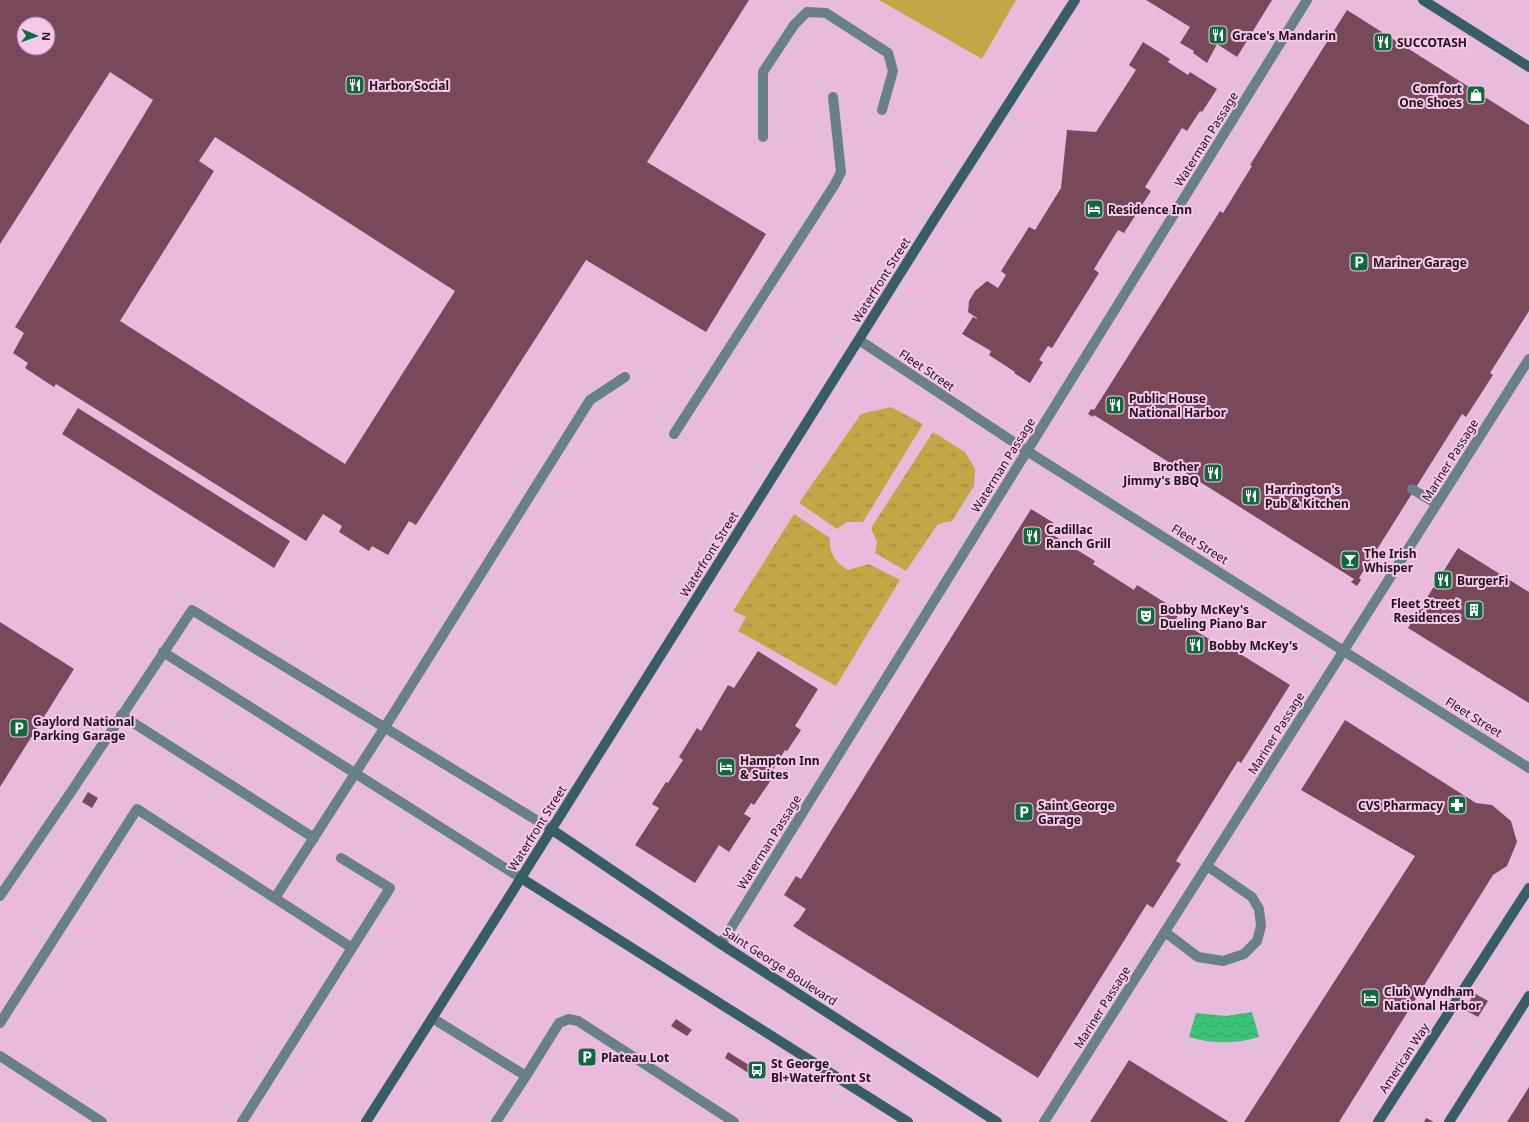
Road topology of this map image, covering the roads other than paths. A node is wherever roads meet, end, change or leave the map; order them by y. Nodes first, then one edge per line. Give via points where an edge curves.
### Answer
1 (1075, 0) edge
2 (1307, 0) edge
3 (1423, 0) edge
4 (1529, 67) edge
5 (833, 97) dead end
6 (882, 110) dead end
7 (763, 137) dead end
8 (859, 340) junction
9 (1529, 359) edge
10 (625, 377) dead end
11 (674, 434) dead end
12 (1027, 452) junction
13 (1412, 489) dead end
14 (1437, 504) junction
15 (1344, 650) junction
16 (163, 652) junction
17 (121, 715) junction
18 (385, 727) junction
19 (1529, 768) edge
20 (355, 774) junction
21 (551, 829) junction
22 (314, 838) junction
23 (341, 858) dead end
24 (1207, 866) junction
25 (521, 878) junction
26 (1529, 888) edge
27 (0, 896) edge
28 (275, 898) junction
29 (1164, 932) junction
30 (721, 944) junction
31 (352, 948) junction
32 (1529, 996) edge
33 (432, 1018) junction
34 (0, 1023) edge
35 (0, 1056) edge
36 (526, 1076) junction
37 (102, 1122) edge
38 (242, 1122) edge
39 (366, 1122) edge
40 (496, 1122) edge
41 (734, 1122) edge
42 (908, 1122) edge
43 (997, 1122) edge
44 (1044, 1122) edge
45 (1378, 1122) edge
46 (1449, 1122) edge

1 - 8 street, Waterfront Street
2 - 12 street, Waterman Passage
3 - 4 street
5 - 11 street via 841,172 836,184
6 - 7 street via 893,71 888,53 826,13 807,12 794,24 763,72
8 - 12 street, Fleet Street
8 - 21 street, Waterfront Street
9 - 14 street, Mariner Passage
10 - 18 street via 590,400
12 - 15 street, Fleet Street
12 - 30 street, Waterman Passage
13 - 14 street
14 - 15 street, Mariner Passage
15 - 19 street, Fleet Street
15 - 24 street, Mariner Passage
16 - 17 street
16 - 18 street via 192,610
16 - 20 street
17 - 22 street
17 - 27 street
18 - 20 street
18 - 21 street
20 - 22 street
20 - 25 street
21 - 25 street, Waterfront Street
21 - 30 street, Saint George Boulevard
22 - 28 street
23 - 31 street via 390,888
24 - 29 street, Mariner Passage
24 - 29 street via 1252,897 1260,909 1261,926 1257,941 1244,954 1223,961 1198,957
25 - 33 street, Waterfront Street
25 - 42 street
26 - 45 street, American Way
28 - 31 street
28 - 34 street via 137,810
29 - 44 street, Mariner Passage
30 - 43 street, Saint George Boulevard
31 - 38 street
32 - 46 street
33 - 36 street
33 - 39 street, Waterfront Street
35 - 37 street
36 - 40 street
36 - 41 street via 560,1023 578,1021

